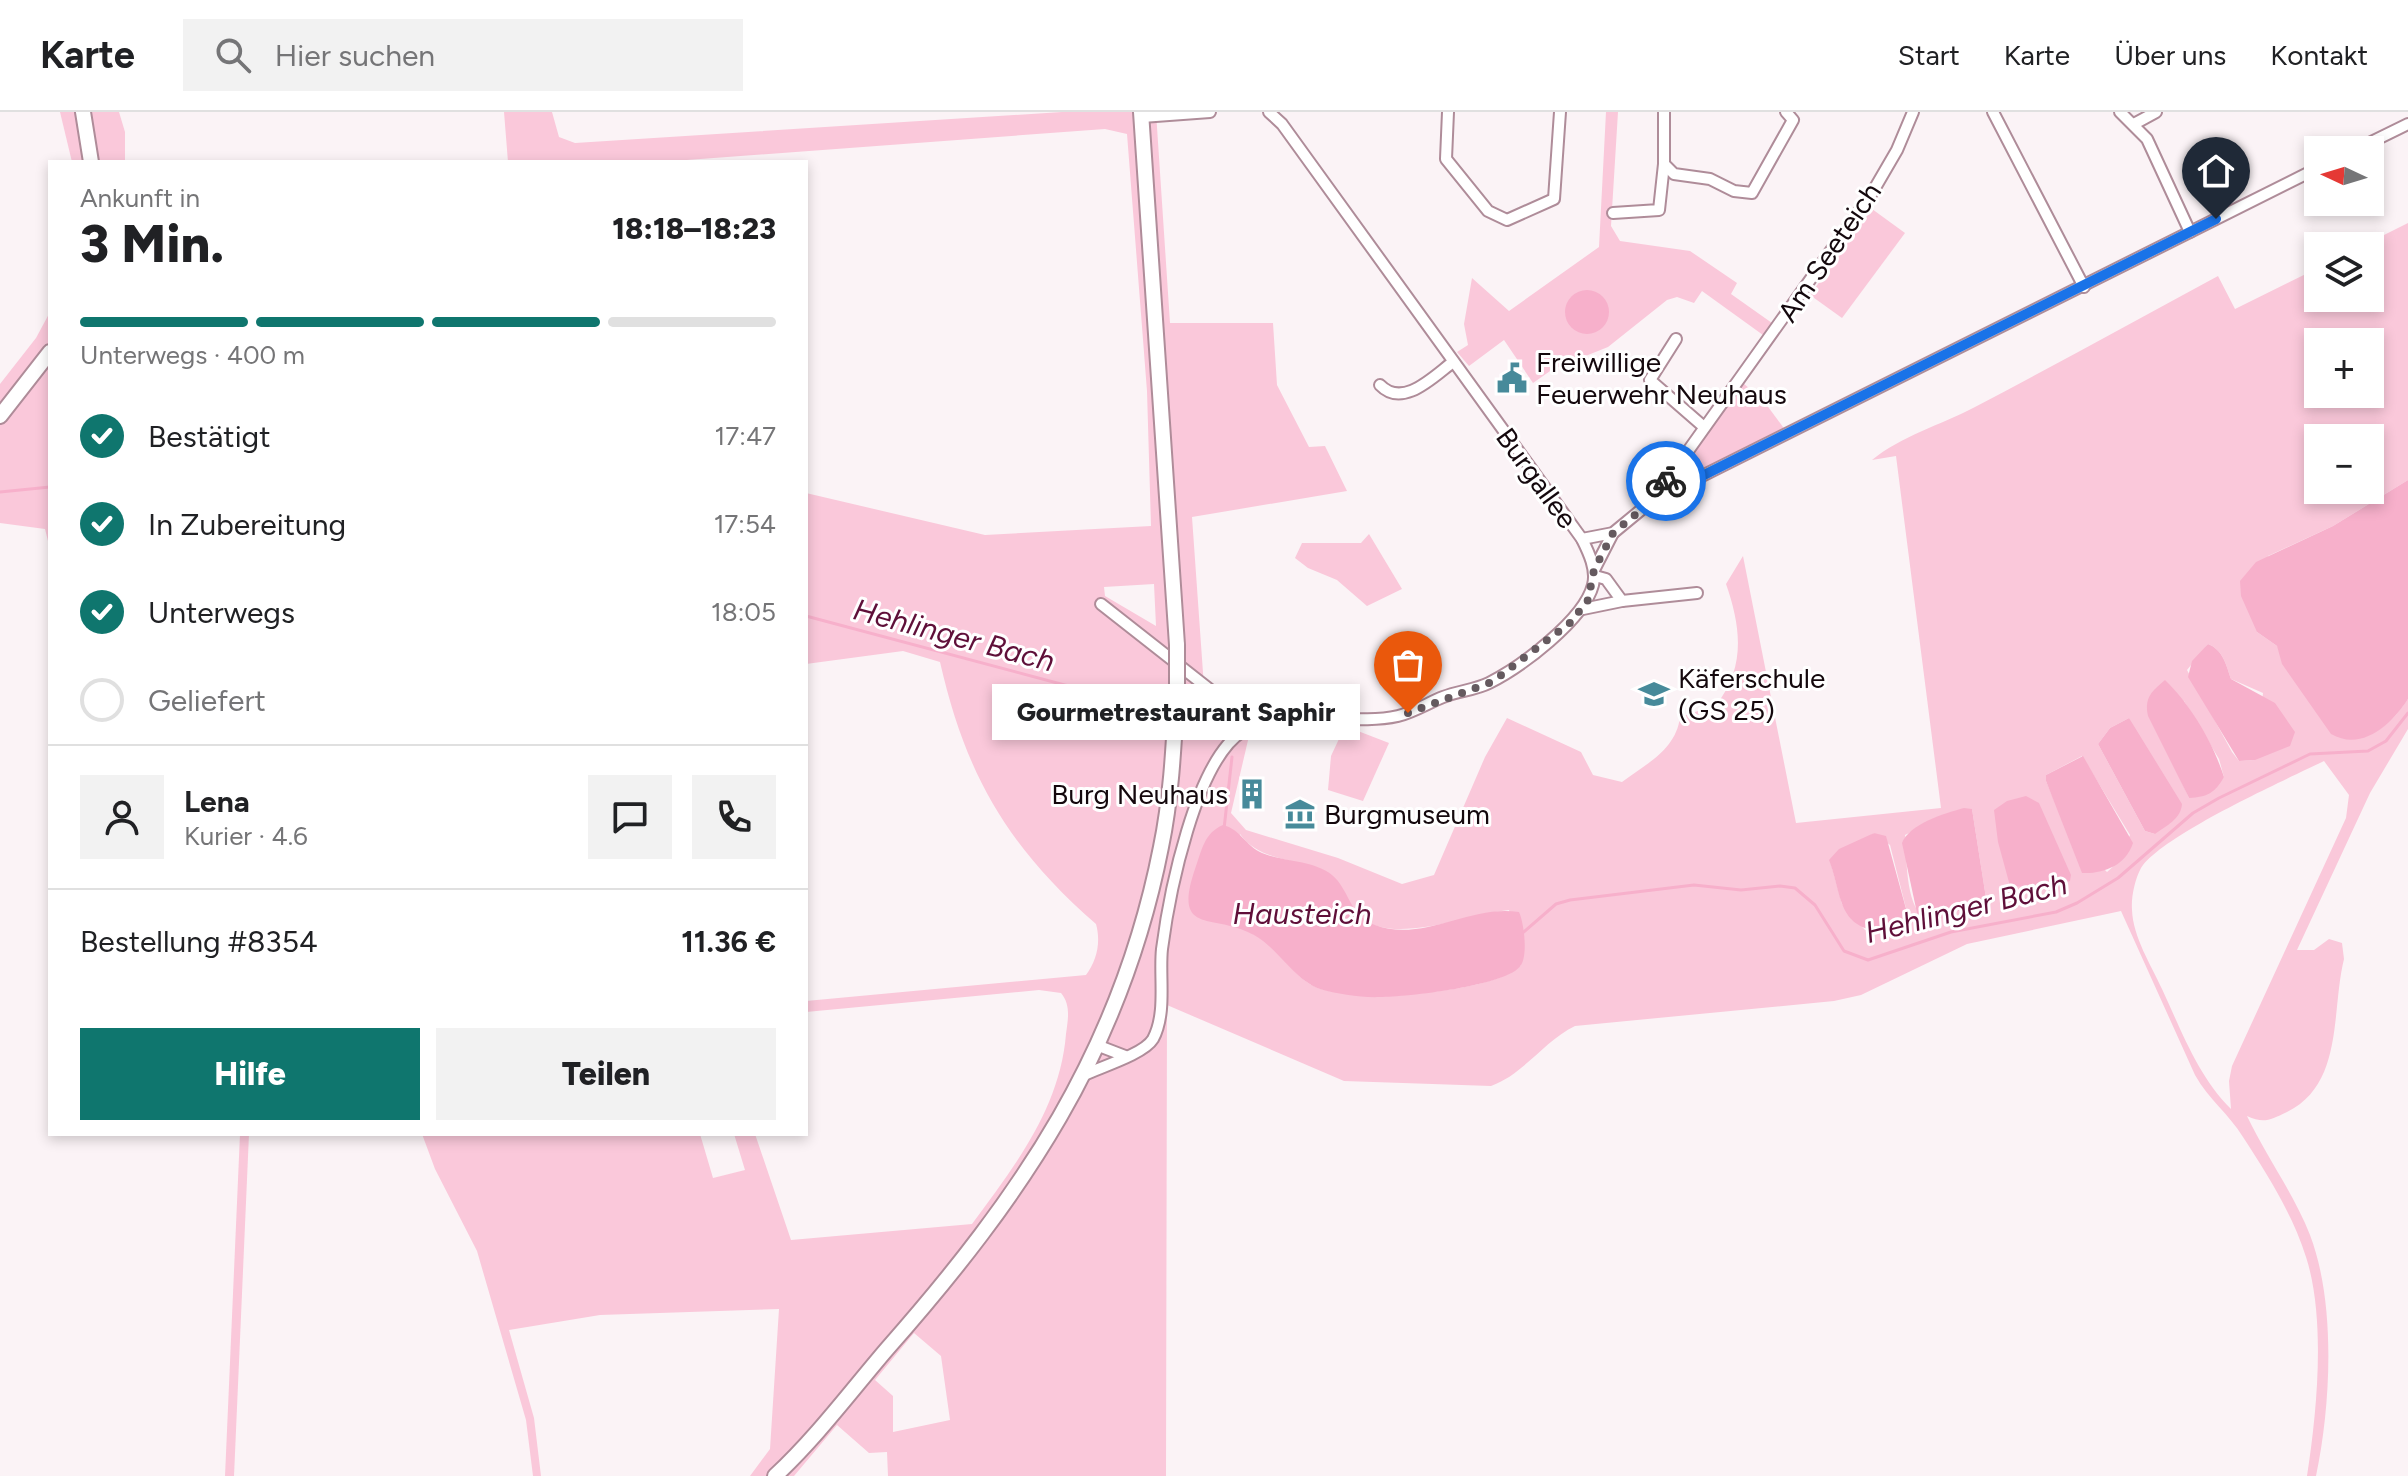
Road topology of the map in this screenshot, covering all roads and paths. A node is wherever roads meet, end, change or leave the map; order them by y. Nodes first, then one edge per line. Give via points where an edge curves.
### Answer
1 (83, 112) edge
2 (1210, 112) edge
3 (1448, 112) edge
4 (1560, 112) edge
5 (1664, 112) edge
6 (1786, 112) edge
7 (1913, 112) edge
8 (1993, 112) edge
9 (2120, 112) edge
10 (2156, 112) edge
11 (1272, 113) edge
12 (1142, 114) edge
13 (2134, 124) junction
14 (2408, 124) edge
15 (2384, 136) edge
16 (91, 160) edge
17 (1664, 164) junction
18 (2304, 175) edge
19 (1613, 213) dead end
20 (2190, 232) junction
21 (2084, 287) junction
22 (1676, 339) dead end
23 (48, 355) edge
24 (1453, 362) junction
25 (1380, 385) dead end
26 (0, 416) edge
27 (1704, 427) junction
28 (1668, 479) junction
29 (1613, 533) junction
30 (1582, 539) junction
31 (1594, 573) junction
32 (1697, 593) dead end
33 (1622, 601) junction
34 (1101, 604) dead end
35 (1583, 609) junction
36 (1255, 725) junction
37 (1099, 1046) junction
38 (1125, 1056) junction
39 (1084, 1075) junction
40 (776, 1476) edge

1 - 16 street
2 - 12 street
3 - 4 street via 1446,159 1488,211 1507,220 1554,199
5 - 17 street
6 - 17 street via 1793,120 1752,193 1674,174
7 - 27 street, Am Seeteich via 1872,193
8 - 21 street
9 - 13 street
10 - 13 street
11 - 24 street, Burgallee
12 - 37 street, bridge via 1177,685 1162,846 1131,960
13 - 20 street via 2160,163
14 - 15 street
17 - 19 street via 1659,210
18 - 20 street
20 - 21 street
21 - 28 street via 1692,481
22 - 27 street via 1650,380
23 - 26 street
24 - 25 street via 1403,394 1389,393
24 - 30 street, Burgallee
27 - 28 street, Am Seeteich
28 - 29 street, Am Seeteich
29 - 30 street, Am Seeteich
29 - 31 street, Am Seeteich
30 - 31 street, Burgallee
31 - 33 street via 1606,579
31 - 35 street
32 - 33 street
33 - 35 street
34 - 36 street
35 - 36 street via 1509,671 1479,688 1397,716
36 - 38 street via 1227,745 1201,789 1166,928 1155,1031 1145,1047
37 - 38 street
37 - 39 street
38 - 39 street
39 - 40 street via 1026,1176 984,1234

